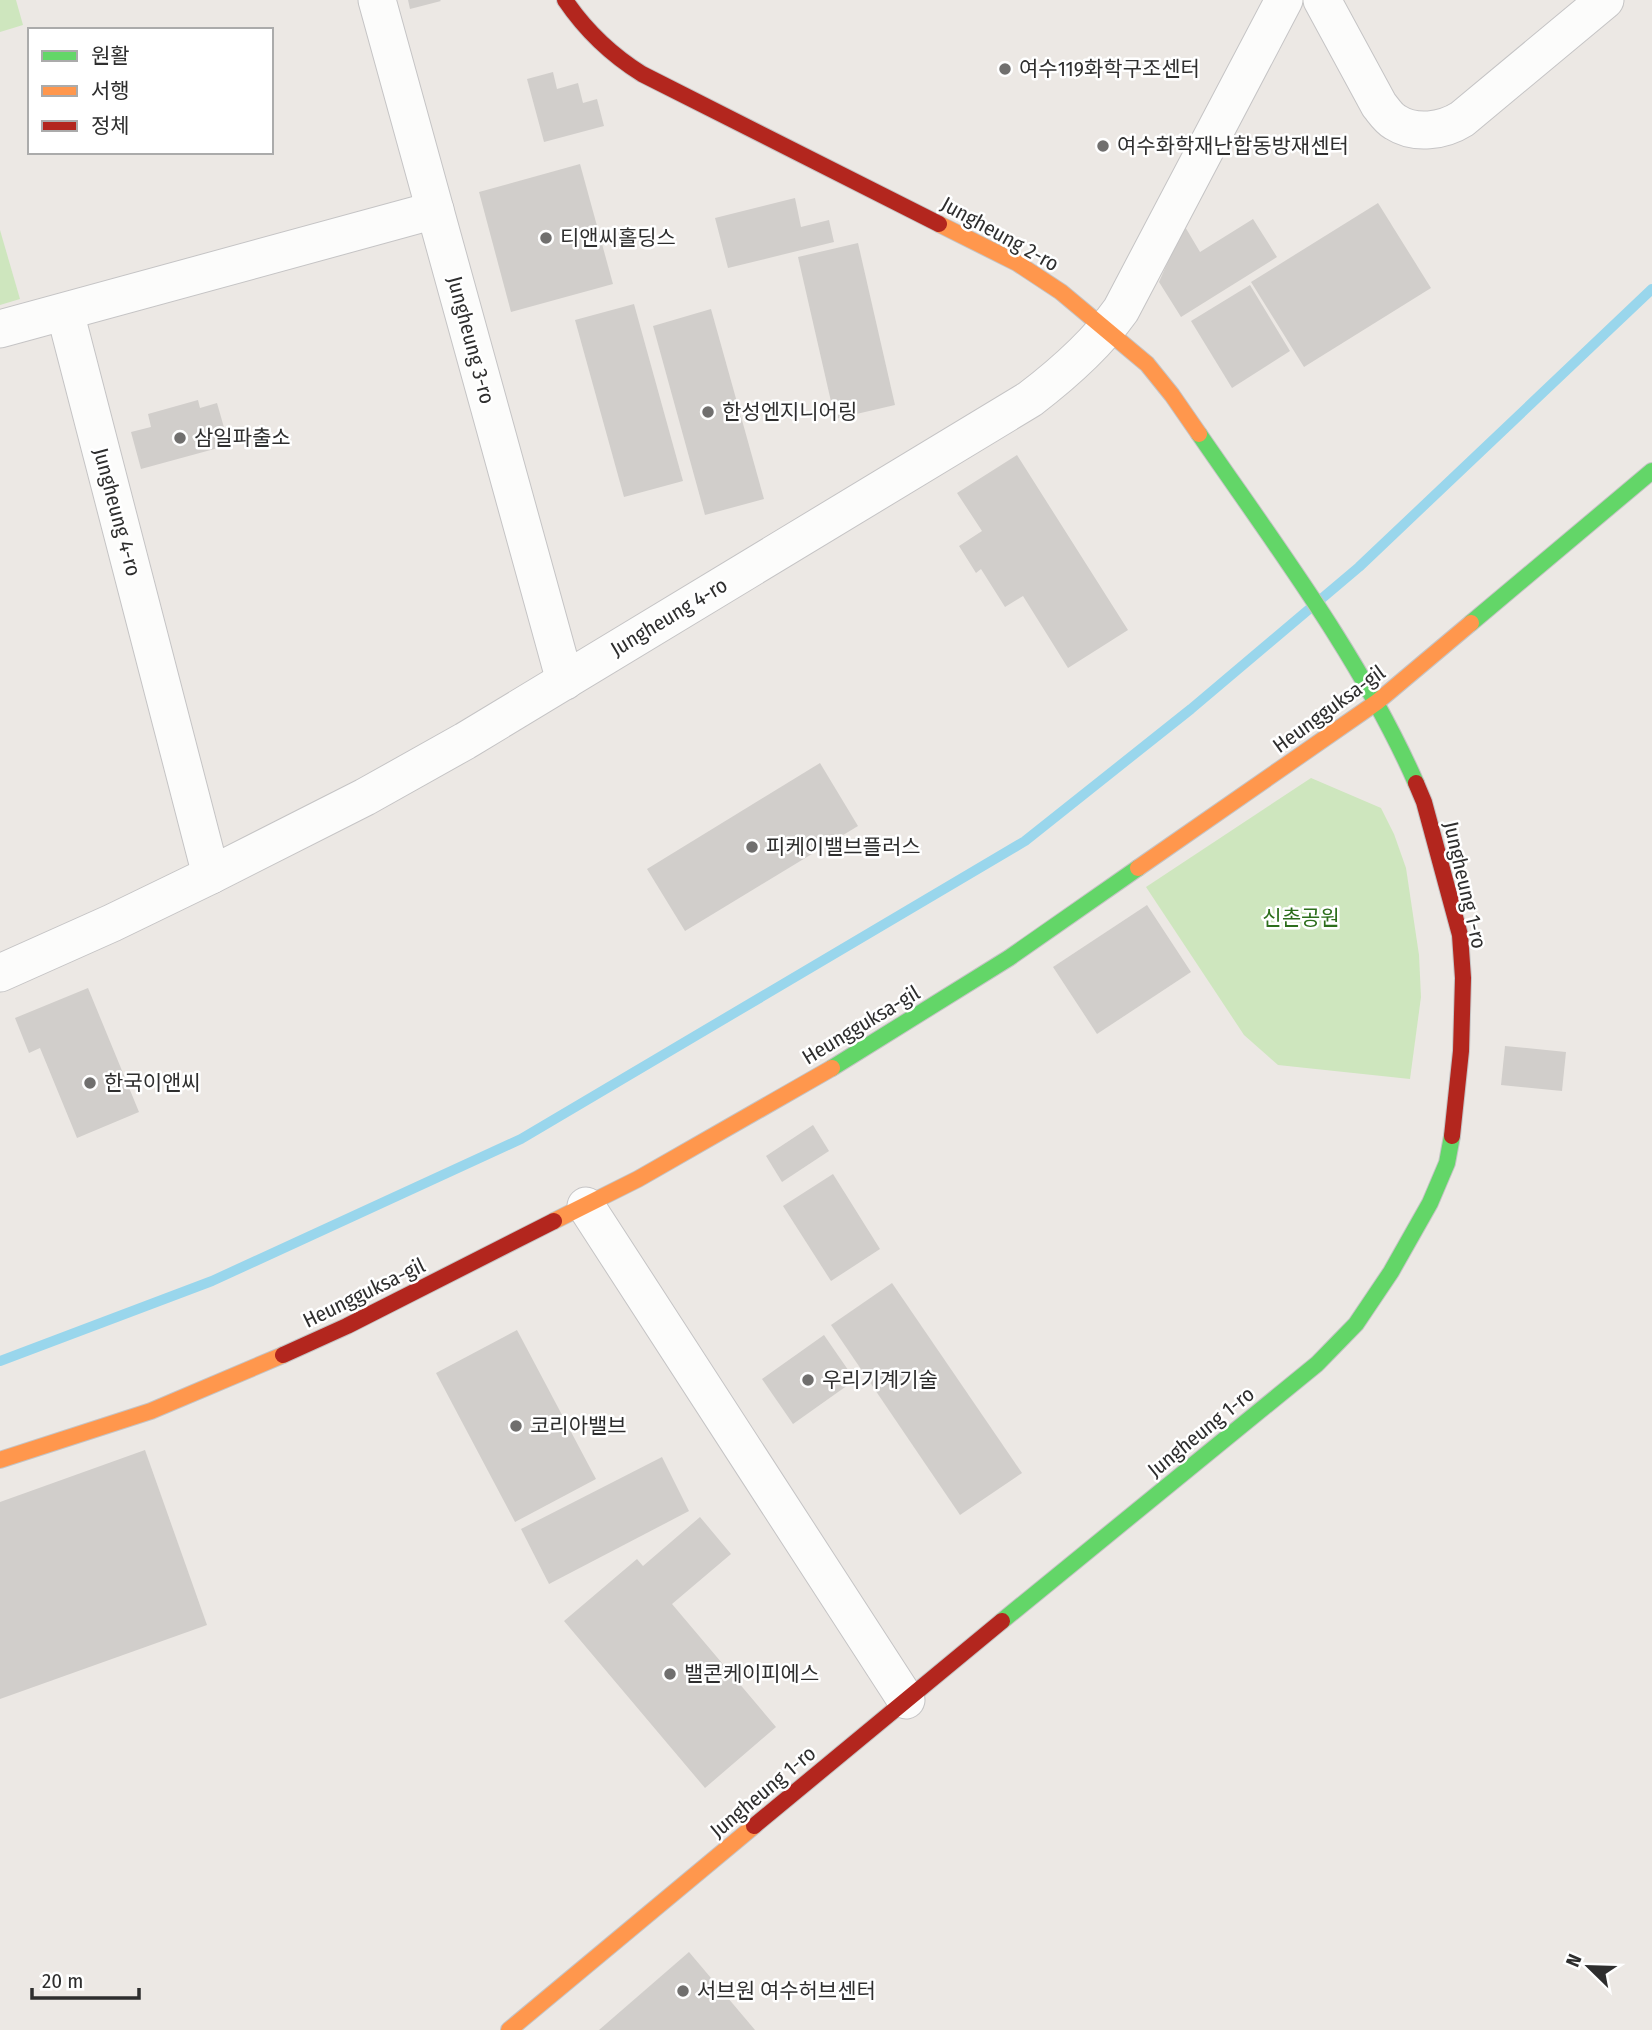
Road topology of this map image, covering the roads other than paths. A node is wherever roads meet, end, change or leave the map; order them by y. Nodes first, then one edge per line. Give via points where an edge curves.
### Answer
1 (377, 0) edge
2 (565, 0) edge
3 (1284, 0) edge
4 (1322, 0) edge
5 (1605, 0) edge
6 (435, 210) junction
7 (65, 312) junction
8 (0, 329) edge
9 (1107, 329) junction
10 (1652, 471) edge
11 (1345, 650) joint
12 (565, 681) junction
13 (1377, 702) junction
14 (211, 875) junction
15 (0, 973) edge
16 (586, 1206) junction
17 (0, 1460) edge
18 (906, 1700) junction
19 (509, 2030) edge

1 - 6 street, Jungheung 3-ro
2 - 9 street, Jungheung 2-ro via 588,32 628,66 1017,263
3 - 9 street, Jungheung 4-ro
4 - 5 street via 1388,117 1403,126 1432,130 1462,119
6 - 7 street
6 - 12 street, Jungheung 3-ro
7 - 8 street
7 - 14 street, Jungheung 4-ro
9 - 11 street, Jungheung 2-ro via 1172,395
9 - 12 street, Jungheung 4-ro via 1030,399
10 - 13 street, Heungguksa-gil
11 - 13 street, Jungheung 1-ro
12 - 14 street, Jungheung 4-ro via 365,797
13 - 16 street, Heungguksa-gil via 1009,958 785,1096
13 - 18 street, Jungheung 1-ro via 1424,802 1460,934 1463,990 1455,1121 1447,1163 1430,1203 1374,1299 1317,1364
14 - 15 street, Jungheung 4-ro
16 - 17 street, Heungguksa-gil via 246,1372 151,1411
16 - 18 street
18 - 19 street, Jungheung 1-ro

